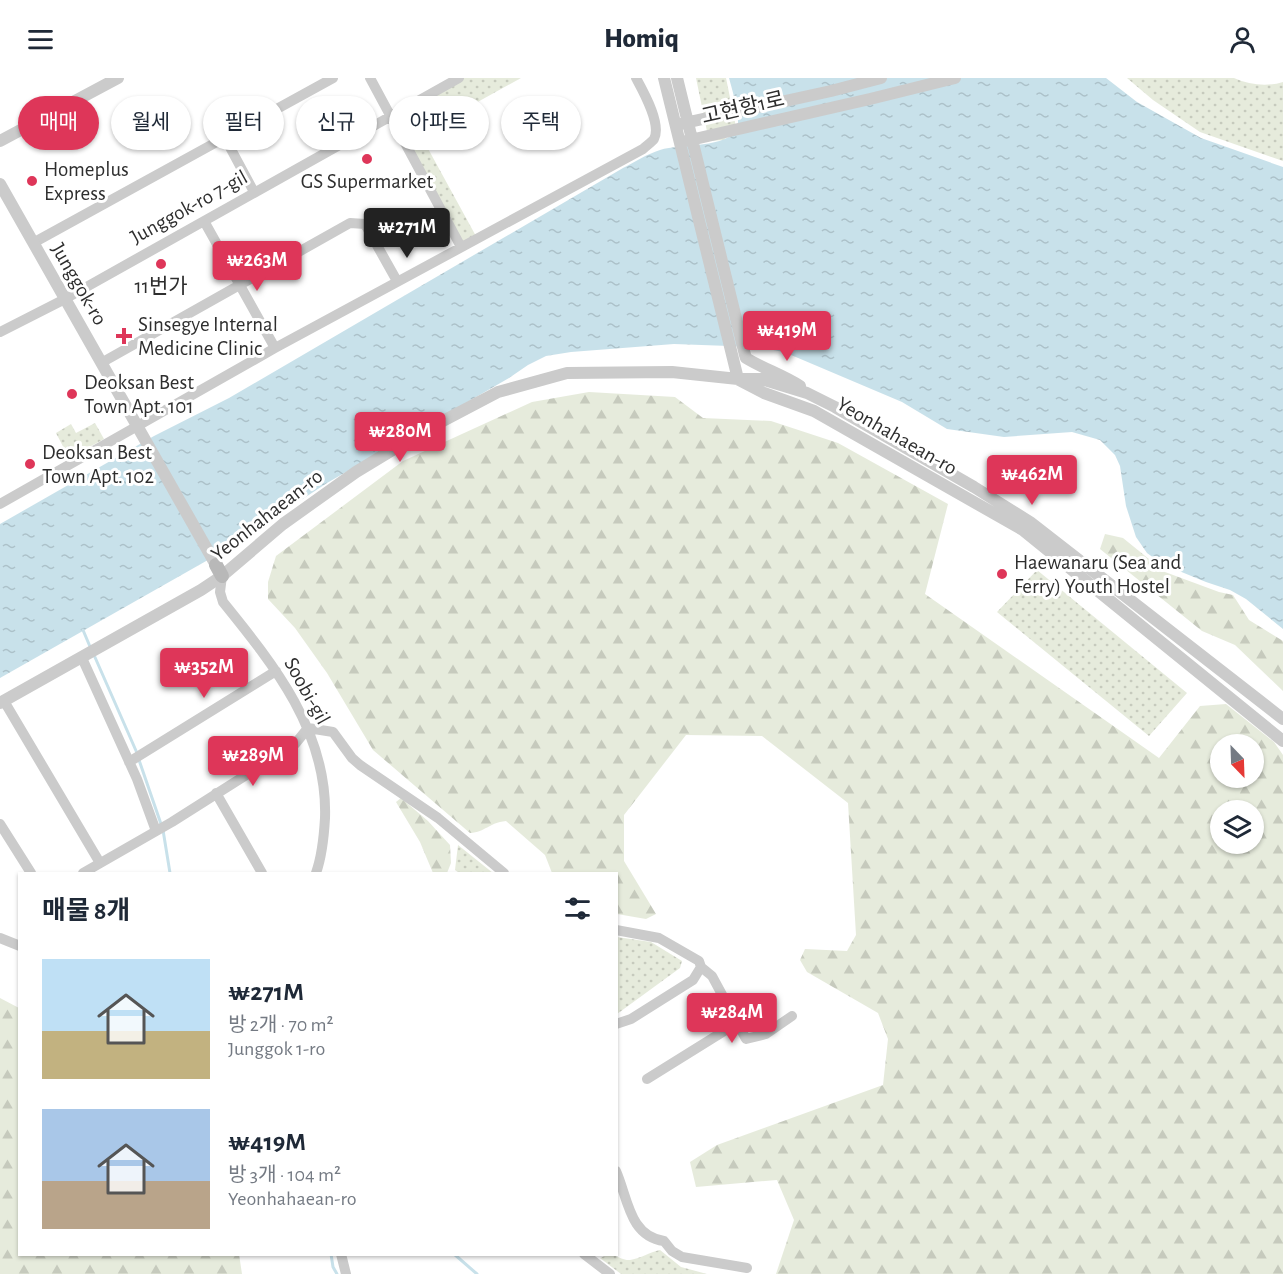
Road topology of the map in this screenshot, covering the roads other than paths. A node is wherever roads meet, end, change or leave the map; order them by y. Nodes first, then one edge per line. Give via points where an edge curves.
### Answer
1 (118, 78) edge
2 (333, 78) edge
3 (370, 78) edge
4 (459, 78) edge
5 (636, 78) edge
6 (664, 78) edge
7 (677, 78) edge
8 (881, 78) edge
9 (954, 78) edge
10 (425, 96) edge
11 (284, 105) edge
12 (389, 113) edge
13 (389, 116) edge
14 (681, 124) junction
15 (693, 140) junction
16 (0, 141) edge
17 (679, 142) junction
18 (203, 150) edge
19 (231, 150) edge
20 (409, 150) edge
21 (0, 184) edge
22 (254, 192) junction
23 (204, 220) junction
24 (33, 243) junction
25 (461, 247) junction
26 (397, 281) junction
27 (240, 285) junction
28 (65, 299) junction
29 (0, 332) edge
30 (275, 348) junction
31 (101, 363) junction
32 (738, 379) junction
33 (807, 393) junction
34 (140, 431) junction
35 (0, 504) edge
36 (219, 570) junction
37 (82, 658) junction
38 (276, 671) junction
39 (2, 702) edge
40 (1283, 719) edge
41 (308, 728) junction
42 (1283, 741) edge
43 (129, 762) junction
44 (216, 793) junction
45 (0, 824) edge
46 (156, 831) junction
47 (100, 863) junction
48 (30, 872) edge
49 (84, 872) edge
50 (261, 872) edge
51 (316, 872) edge
52 (503, 872) edge
53 (618, 930) edge
54 (0, 938) edge
55 (18, 945) edge
56 (701, 967) junction
57 (792, 1016) dead end
58 (618, 1023) edge
59 (737, 1023) junction
60 (647, 1079) dead end
61 (619, 1186) edge
62 (341, 1256) edge
63 (587, 1256) edge
64 (747, 1268) dead end
65 (346, 1274) edge
66 (610, 1274) edge

1 - 16 street
2 - 11 street
3 - 12 street
4 - 10 street, Junggok-ro 7-gil
5 - 25 street via 657,129 654,140
6 - 14 street
7 - 14 street
8 - 14 street, 고현항1로
9 - 15 street, 고현항1로
13 - 22 street, Junggok-ro 7-gil
14 - 15 street
14 - 17 street
15 - 17 street, 고현항1로
15 - 33 street via 746,358
17 - 32 street
18 - 24 street
19 - 22 street
20 - 25 street
21 - 24 street, Junggok-ro
22 - 23 street, Junggok-ro 7-gil
23 - 27 street
23 - 28 street, Junggok-ro 7-gil
24 - 28 street, Junggok-ro
25 - 26 street
26 - 27 street via 365,224 350,223
26 - 30 street
27 - 30 street
27 - 31 street
28 - 29 street, Junggok-ro 7-gil
28 - 31 street, Junggok-ro
30 - 34 street
31 - 34 street, Junggok-ro
32 - 33 street, Yeonhahaean-ro via 761,379
32 - 36 street, Yeonhahaean-ro via 672,372 567,373 498,392 356,472
32 - 42 street, Yeonhahaean-ro via 814,411 1023,530
33 - 40 street, Yeonhahaean-ro via 1030,522
34 - 35 street
34 - 36 street, Junggok-ro
36 - 37 street, Yeonhahaean-ro via 201,590
36 - 38 street, Soobi-gil via 223,602
37 - 39 street
37 - 43 street
38 - 41 street, Soobi-gil
38 - 43 street
39 - 47 street
41 - 44 street via 295,744
41 - 51 street, Soobi-gil via 326,794
41 - 52 street via 333,732 360,765 438,818
43 - 46 street
44 - 46 street
44 - 50 street
45 - 48 street
46 - 47 street
47 - 49 street
53 - 56 street via 659,938 699,961
54 - 55 street
56 - 58 street via 693,980
56 - 59 street via 712,976
57 - 59 street via 766,1034 746,1039
59 - 60 street
61 - 64 street via 634,1223 654,1240 664,1241 682,1257
62 - 65 street
63 - 66 street

